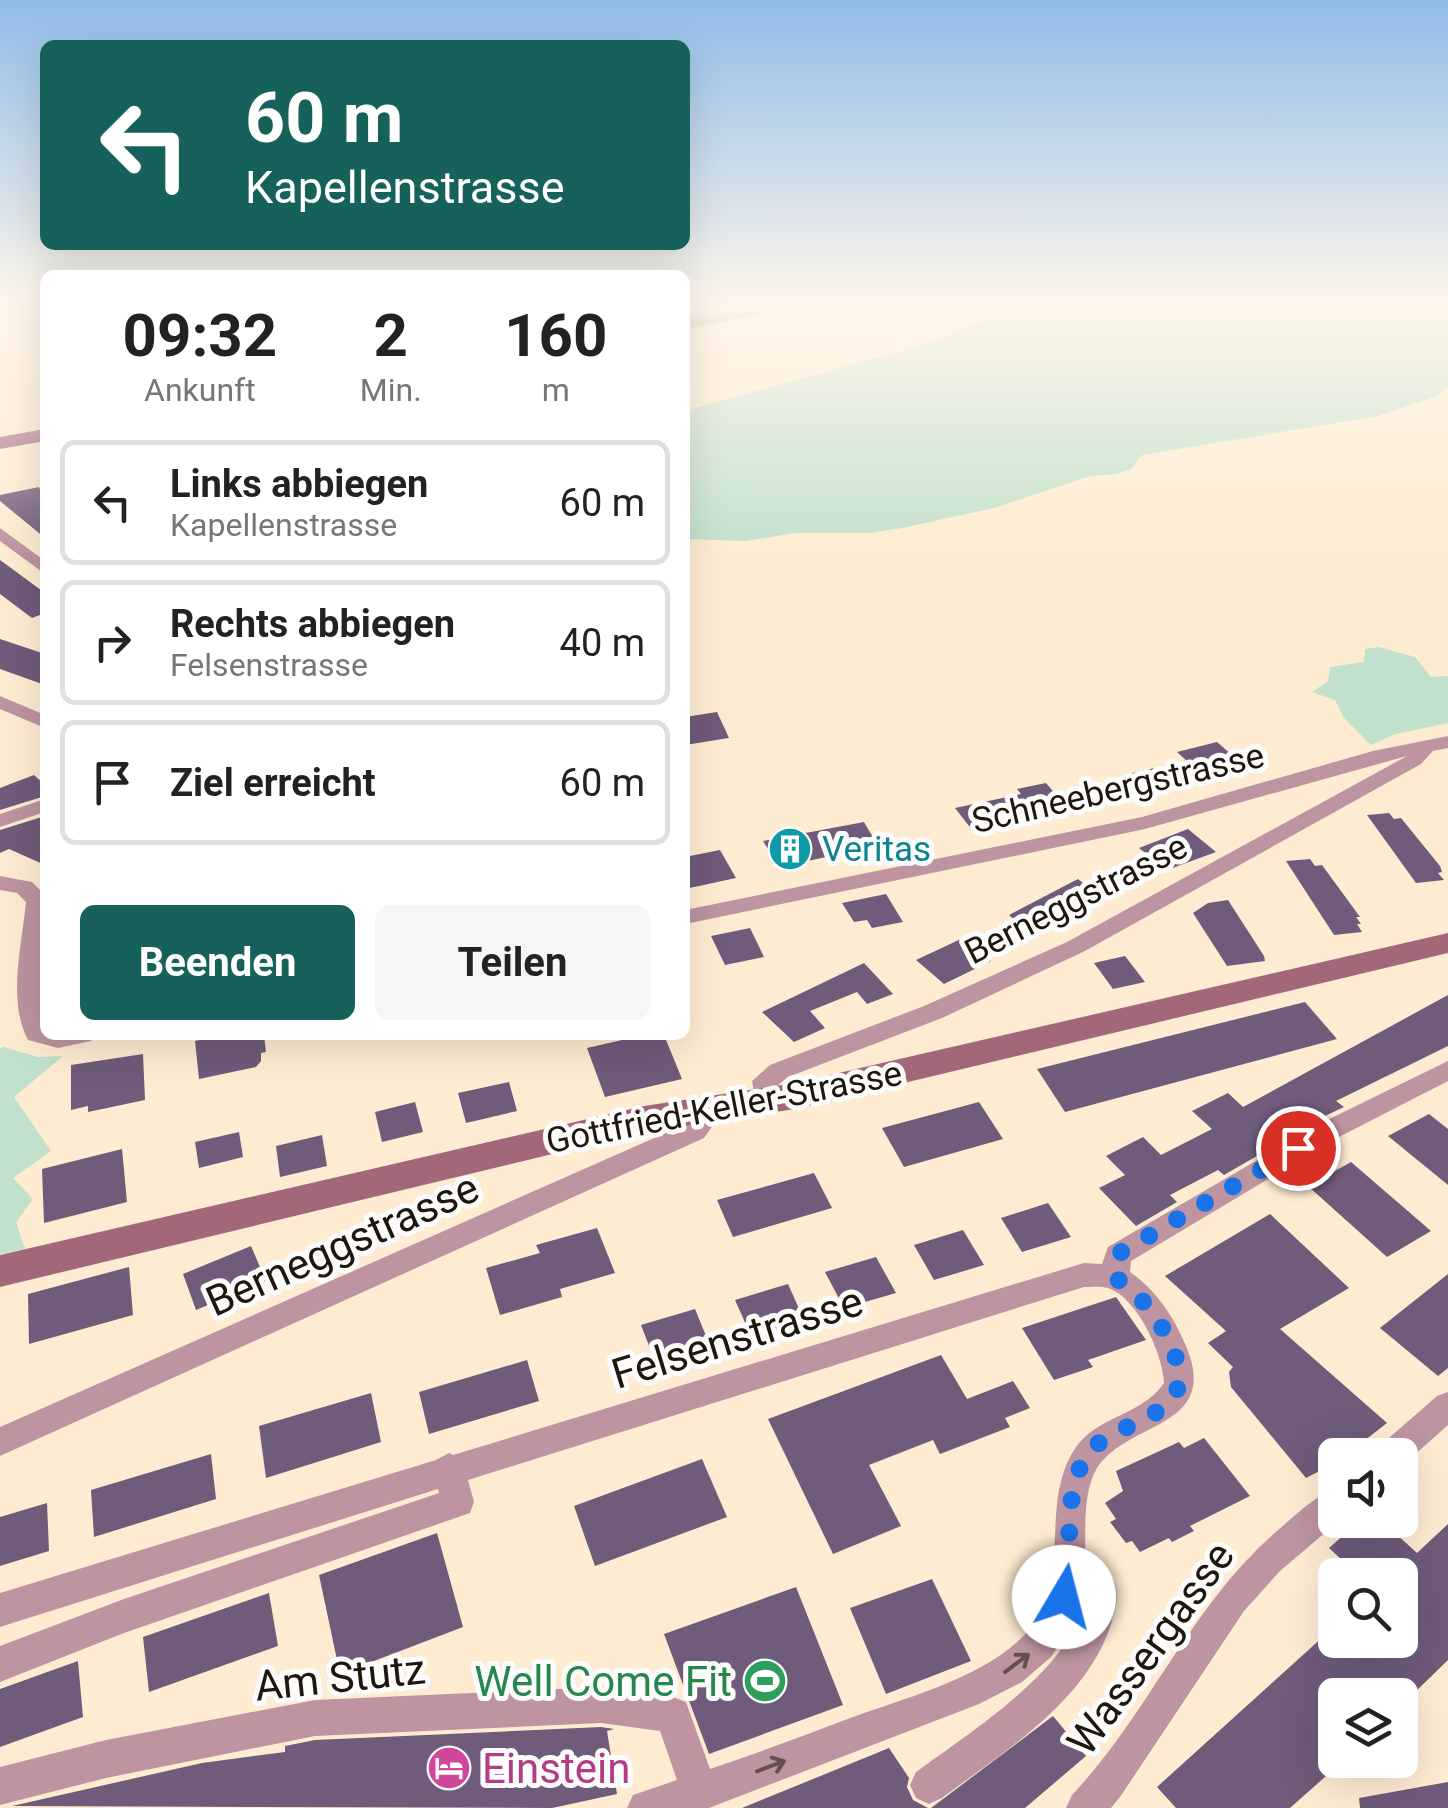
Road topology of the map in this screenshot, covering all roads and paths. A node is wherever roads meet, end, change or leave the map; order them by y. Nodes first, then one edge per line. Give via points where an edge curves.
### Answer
1 (40, 436) edge
2 (0, 444) edge
3 (0, 532) edge
4 (40, 564) edge
5 (0, 702) edge
6 (40, 720) edge
7 (1448, 742) edge
8 (1422, 745) junction
9 (40, 807) edge
10 (0, 820) edge
11 (0, 883) edge
12 (690, 916) edge
13 (1448, 943) edge
14 (39, 1018) edge
15 (1448, 1070) edge
16 (766, 1101) junction
17 (701, 1109) junction
18 (0, 1272) edge
19 (1115, 1278) junction
20 (1448, 1406) edge
21 (1411, 1438) edge
22 (0, 1442) edge
23 (448, 1468) junction
24 (1318, 1517) edge
25 (1070, 1573) junction
26 (0, 1610) edge
27 (0, 1664) edge
28 (928, 1785) dead end
29 (0, 1786) edge
30 (700, 1792) junction
31 (646, 1808) edge
32 (1085, 1808) edge

1 - 2 street
3 - 4 street
5 - 6 street
7 - 8 street, Schneebergstrasse
8 - 12 street, Schneebergstrasse via 1145,823
8 - 16 street, Berneggstrasse via 1414,760 1075,947 933,1012 779,1070 765,1080
9 - 10 street
11 - 14 street via 24,887 36,900 29,1002
13 - 16 street, Gottfried-Keller-Strasse
15 - 19 street via 1328,1131 1118,1254
16 - 17 street, Gottfried-Keller-Strasse
17 - 18 street, Gottfried-Keller-Strasse
17 - 22 street, Berneggstrasse via 703,1121 695,1130
19 - 23 street, Felsenstrasse via 1084,1275
19 - 25 street via 1129,1285 1174,1350 1179,1385 1160,1411 1112,1435 1085,1459 1075,1492
20 - 21 street
23 - 26 street, Felsenstrasse
23 - 27 street via 458,1502
24 - 32 street, Wassergasse via 1230,1602 1163,1712
25 - 28 street via 1093,1579 1102,1591 1075,1659 1046,1692
30 -> 25 street via 1002,1674 1054,1623
29 - 30 street, Am Stutz via 315,1718 601,1705 672,1715
30 - 31 street

